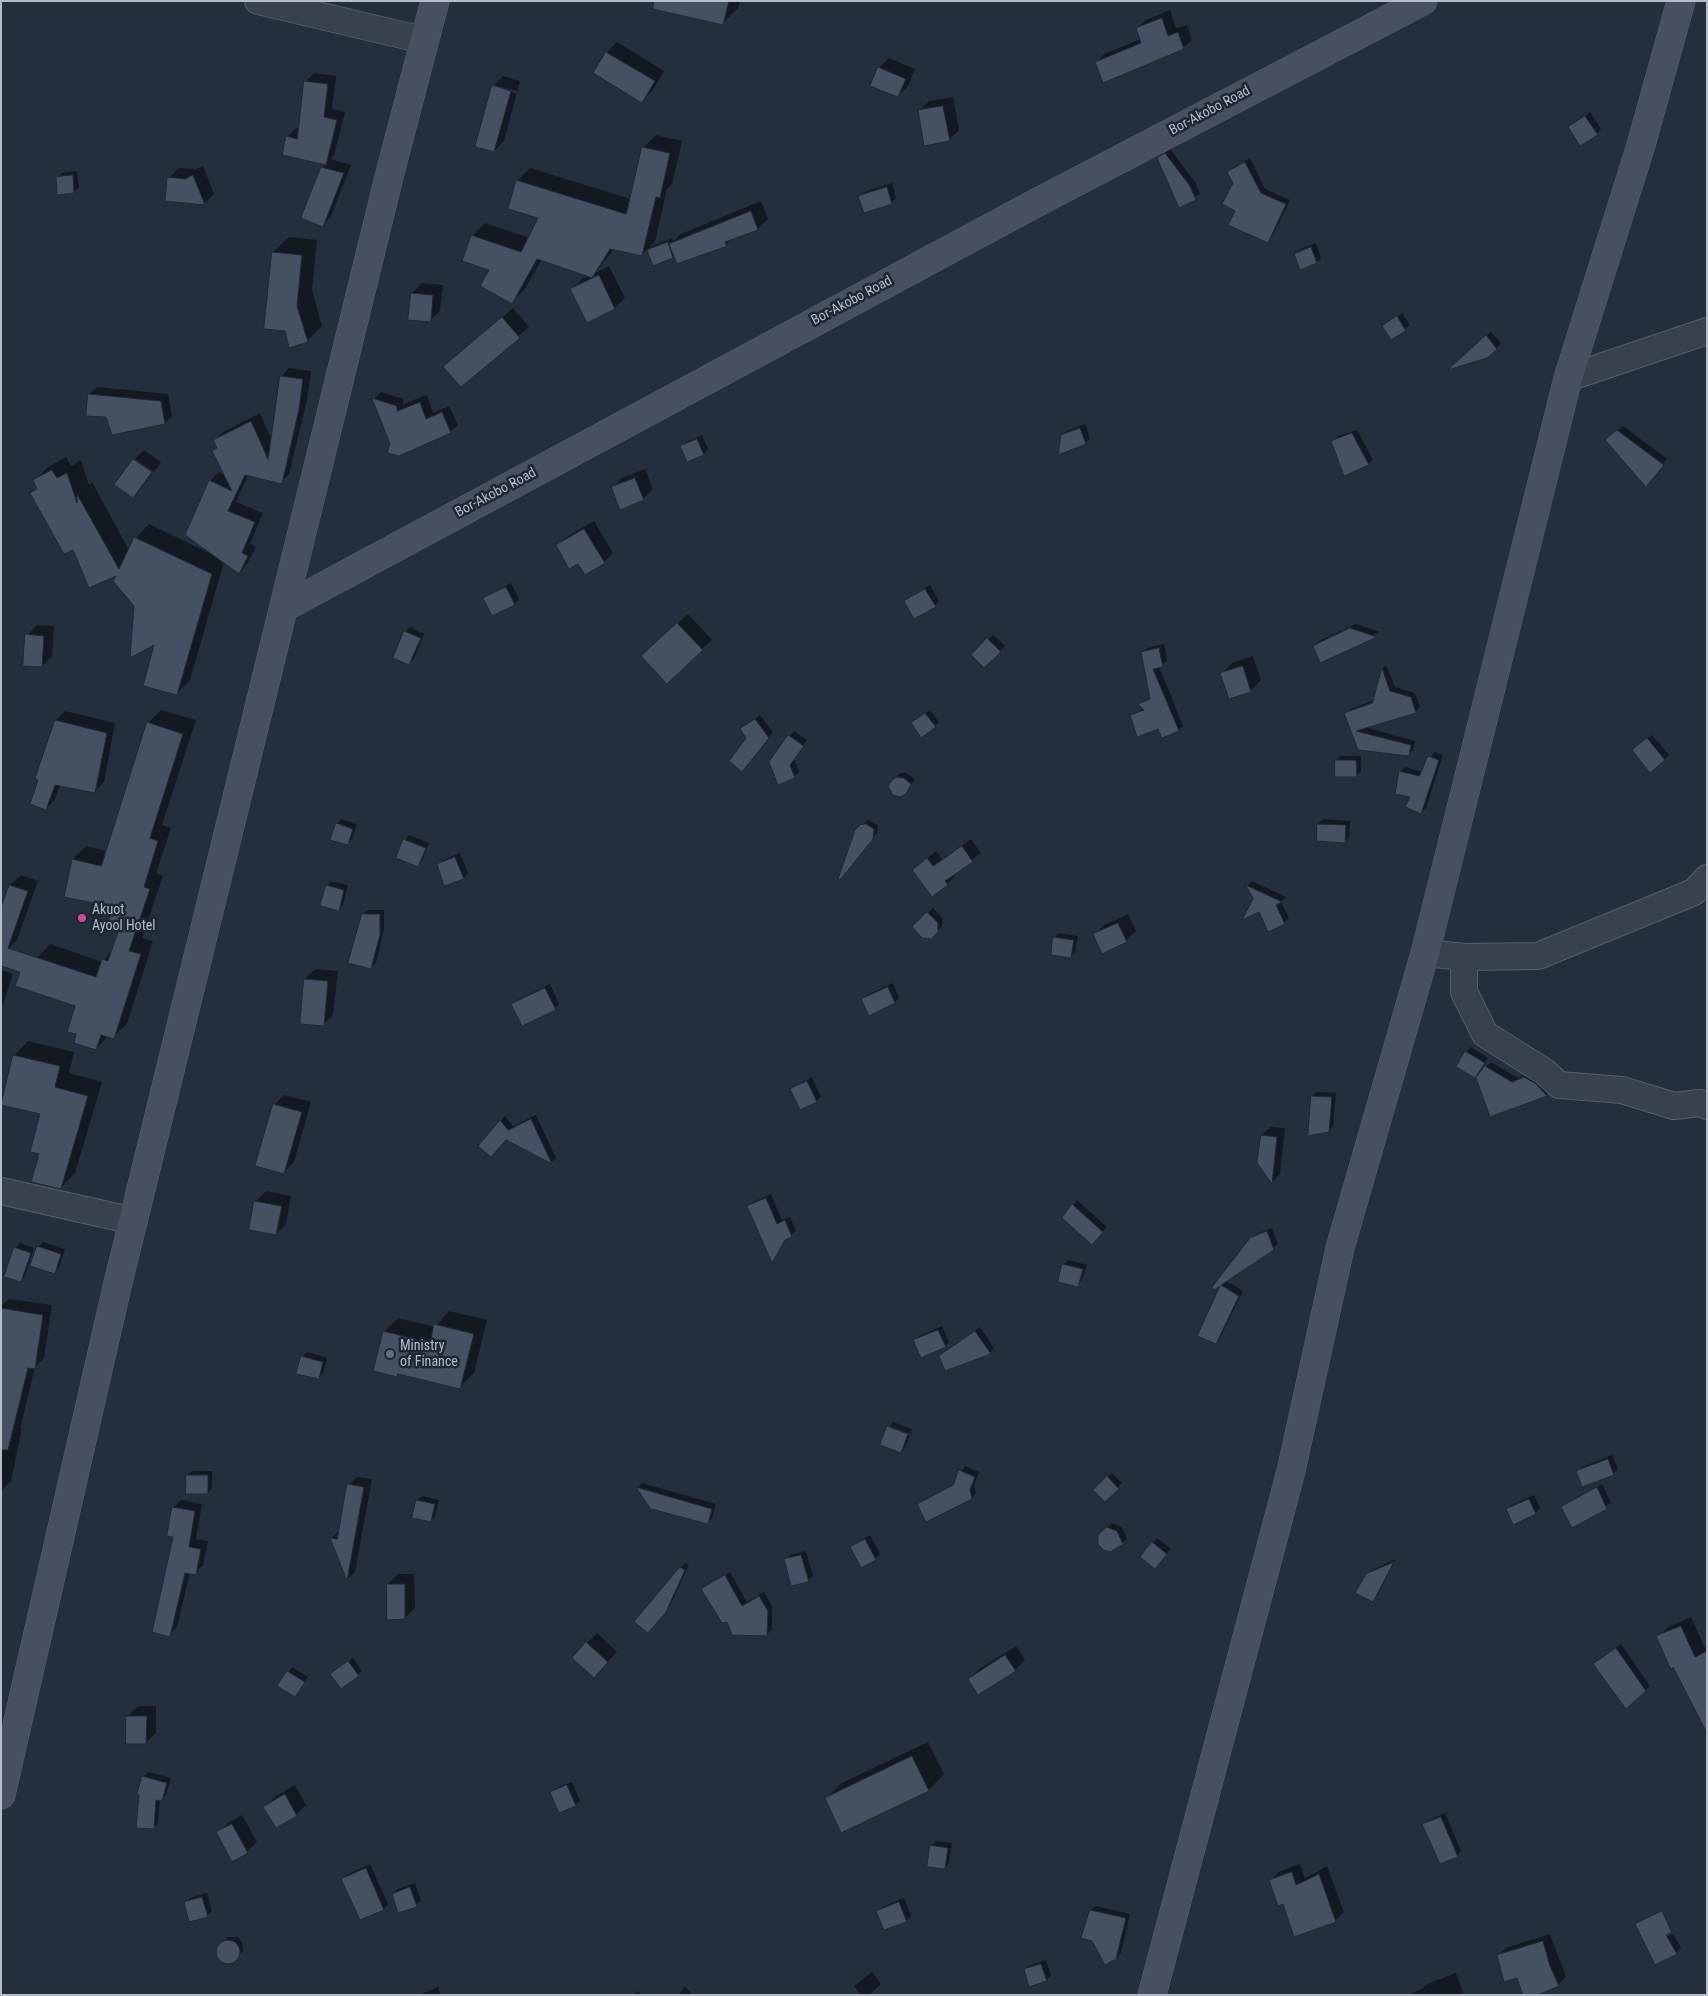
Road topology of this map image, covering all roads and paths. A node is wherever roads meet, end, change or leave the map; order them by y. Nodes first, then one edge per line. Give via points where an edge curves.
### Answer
1 (258, 1) edge
2 (435, 1) edge
3 (1423, 1) edge
4 (1681, 1) edge
5 (424, 40) junction
6 (1707, 331) edge
7 (1568, 378) junction
8 (285, 607) junction
9 (1700, 885) edge
10 (1425, 953) junction
11 (1464, 957) junction
12 (1707, 1106) edge
13 (1, 1191) edge
14 (134, 1221) junction
15 (1, 1795) edge
16 (1152, 1995) edge

1 - 5 street
2 - 5 street
3 - 8 street, Bor-Akobo Road via 1053,194
4 - 7 street via 1641,145
5 - 8 street
6 - 7 street
7 - 10 street
8 - 14 street
9 - 11 street via 1659,907 1538,956
10 - 11 street
10 - 16 street via 1340,1248 1291,1471
11 - 12 street via 1464,992 1485,1034 1545,1072 1559,1085 1622,1090 1674,1106 1700,1103
13 - 14 street
14 - 15 street

